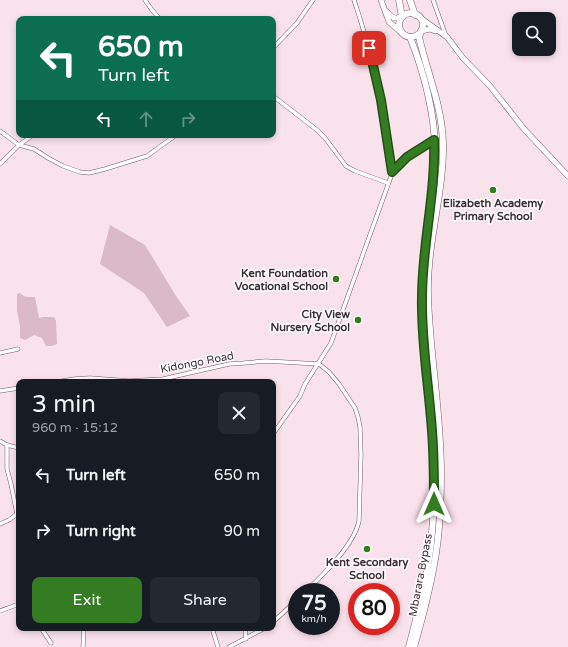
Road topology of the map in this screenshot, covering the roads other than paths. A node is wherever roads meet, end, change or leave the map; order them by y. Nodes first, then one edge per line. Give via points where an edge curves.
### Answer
1 (145, 0) edge
2 (312, 0) edge
3 (354, 0) edge
4 (381, 0) edge
5 (399, 0) edge
6 (410, 0) edge
7 (433, 0) edge
8 (383, 6) junction
9 (157, 16) edge
10 (417, 16) junction
11 (402, 17) junction
12 (421, 31) junction
13 (402, 33) junction
14 (440, 33) junction
15 (410, 37) junction
16 (447, 37) junction
17 (276, 45) edge
18 (276, 98) edge
19 (0, 131) edge
20 (29, 138) edge
21 (172, 138) edge
22 (434, 140) junction
23 (19, 145) junction
24 (0, 164) edge
25 (392, 172) junction
26 (568, 176) edge
27 (388, 183) junction
28 (18, 349) dead end
29 (0, 354) edge
30 (319, 364) junction
31 (74, 379) edge
32 (103, 379) edge
33 (163, 379) edge
34 (16, 388) edge
35 (0, 391) edge
36 (276, 430) edge
37 (0, 441) edge
38 (6, 445) junction
39 (16, 447) edge
40 (16, 509) edge
41 (16, 515) edge
42 (0, 524) edge
43 (313, 583) edge
44 (16, 605) edge
45 (288, 608) edge
46 (0, 611) edge
47 (276, 619) edge
48 (43, 631) edge
49 (84, 631) edge
50 (213, 631) edge
51 (245, 631) edge
52 (260, 631) edge
53 (246, 639) junction
54 (51, 643) dead end
55 (83, 647) edge
56 (218, 647) edge
57 (229, 647) edge
58 (409, 647) edge
59 (414, 647) edge

1 - 9 street
2 - 17 street via 297,23
3 - 25 street via 374,69
4 - 8 main road
5 - 11 highway
6 - 10 highway
7 - 16 street
8 - 11 main road via 391,17
8 - 13 main road via 389,22
10 - 11 highway via 407,14
10 - 12 highway via 422,22
10 - 14 main road
11 - 13 highway via 399,25
12 - 14 main road via 430,29
12 - 15 highway
12 - 59 highway, Mbarara Bypass via 419,37 435,95 443,142 428,296 441,472 436,553
13 - 15 highway
14 - 16 main road
15 - 22 highway, Mbarara Bypass via 424,81
16 - 26 main road via 462,58 490,86 524,129
18 - 27 street via 318,130 346,166 355,172
19 - 23 street
20 - 23 street
21 - 23 street via 146,156 89,173 63,166 34,149
22 - 25 street via 407,157
22 - 58 highway, Mbarara Bypass via 433,183 422,298 433,433 434,504 429,560
23 - 24 street
25 - 27 street
27 - 30 street via 331,343
28 - 29 street
30 - 33 street, Kidongo Road via 266,361 237,363
30 - 36 street
30 - 43 street via 339,384 355,408 360,427 362,454 357,531 350,544
31 - 32 street, Kidongo Road
34 - 35 street
37 - 38 street
38 - 39 street
38 - 40 street via 7,469
41 - 42 street
44 - 46 street
45 - 47 street
48 - 54 street
49 - 55 street
50 - 56 street
51 - 53 street
52 - 53 street
53 - 57 street

